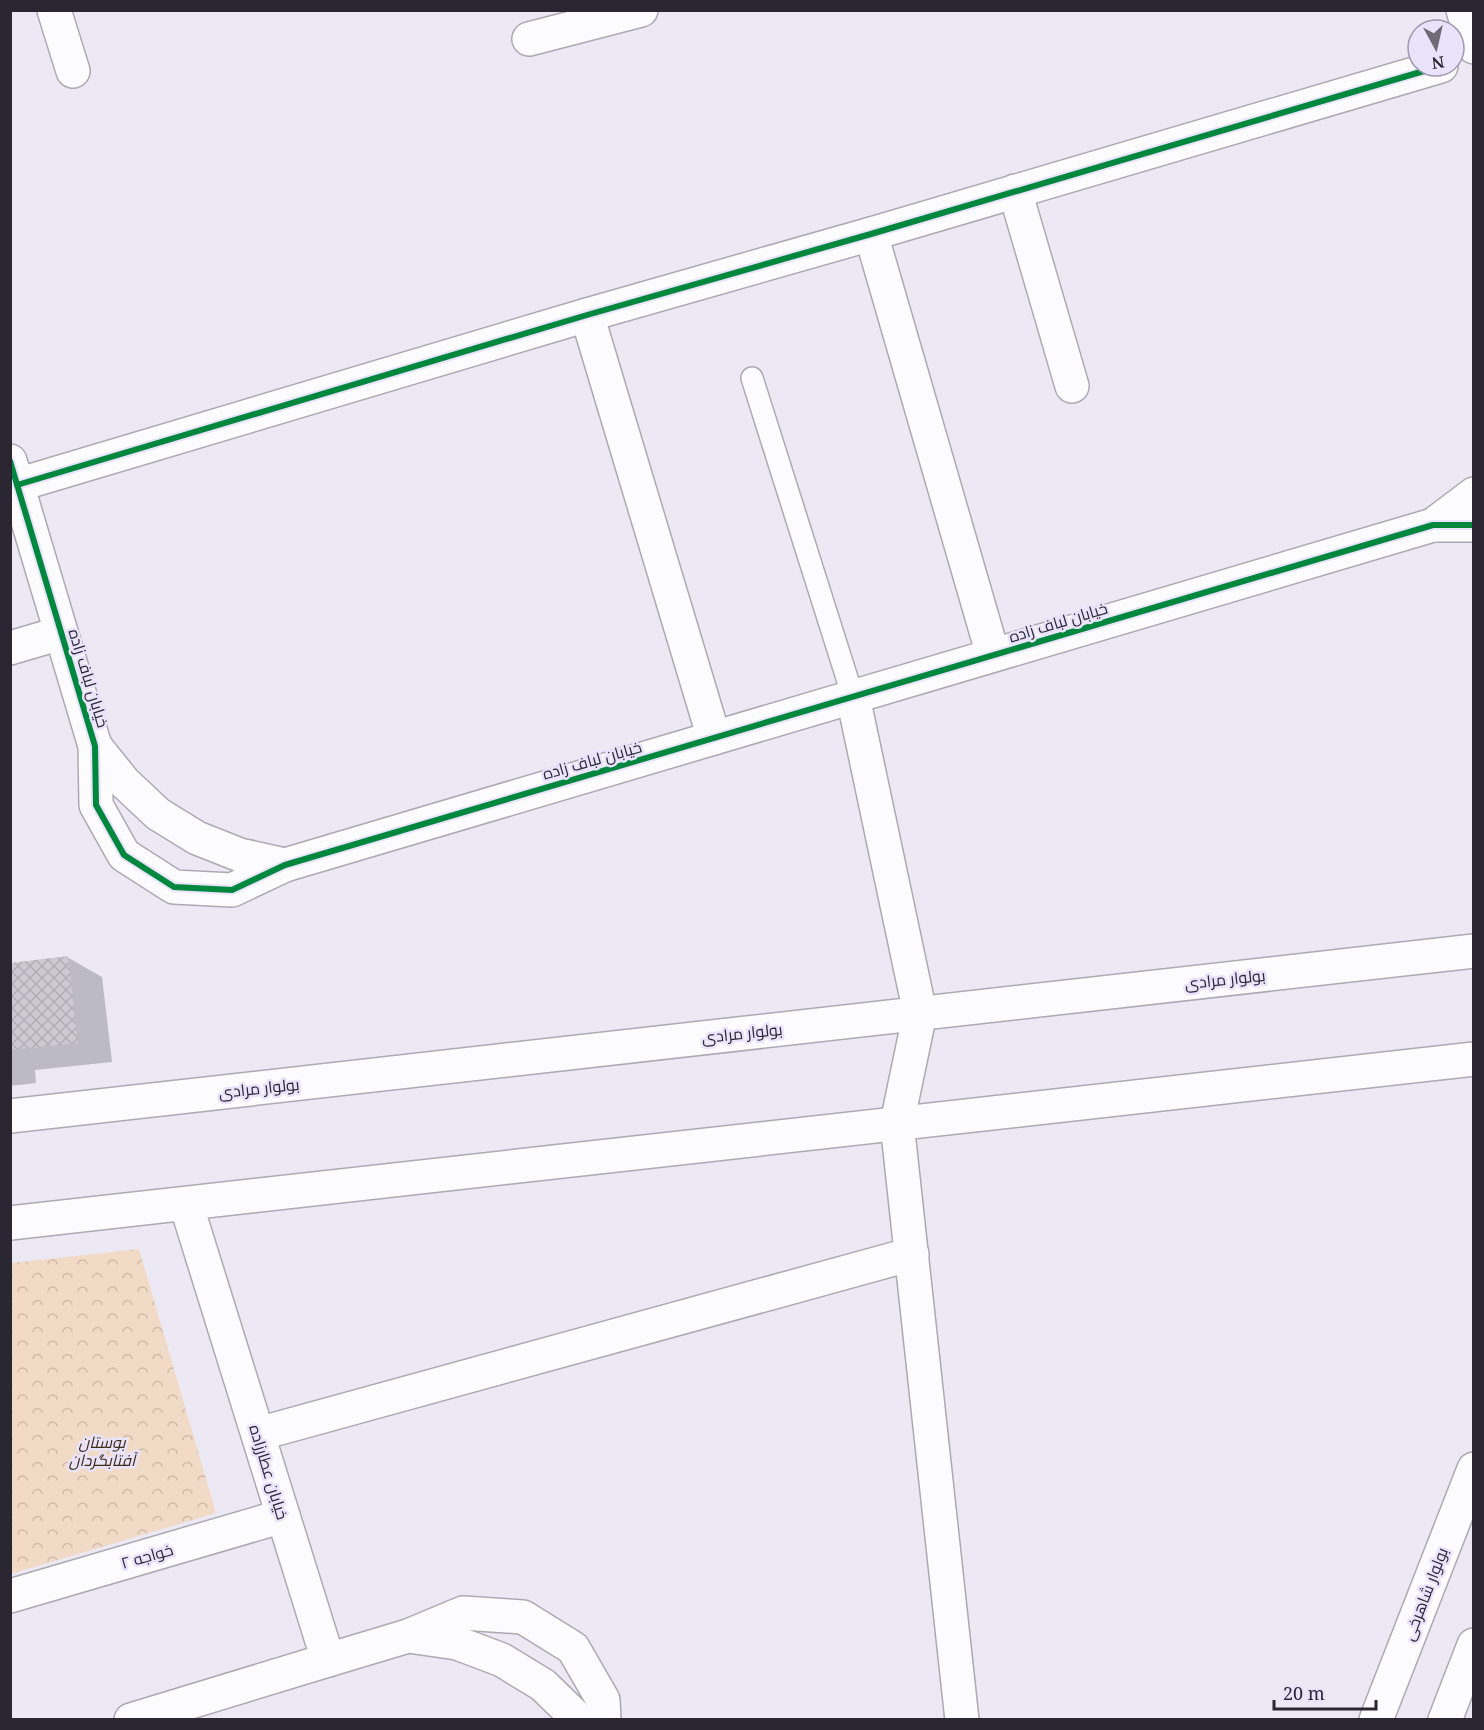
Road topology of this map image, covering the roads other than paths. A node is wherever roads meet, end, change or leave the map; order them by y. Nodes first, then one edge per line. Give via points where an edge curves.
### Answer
1 (54, 10) edge
2 (641, 10) edge
3 (1463, 10) edge
4 (530, 39) dead end
5 (1473, 47) edge
6 (73, 71) dead end
7 (1406, 76) edge
8 (1015, 191) junction
9 (871, 234) junction
10 (587, 315) junction
11 (752, 378) dead end
12 (1072, 386) dead end
13 (14, 473) edge
14 (1473, 494) edge
15 (1433, 525) junction
16 (1473, 525) edge
17 (62, 633) junction
18 (10, 648) edge
19 (993, 655) junction
20 (853, 697) junction
21 (714, 738) junction
22 (95, 746) junction
23 (285, 865) junction
24 (1473, 951) edge
25 (920, 1013) junction
26 (1466, 1063) edge
27 (10, 1116) edge
28 (897, 1123) junction
29 (186, 1203) junction
30 (10, 1223) edge
31 (912, 1254) junction
32 (258, 1434) junction
33 (1473, 1469) edge
34 (283, 1516) junction
35 (10, 1596) edge
36 (408, 1636) junction
37 (1473, 1645) edge
38 (328, 1660) junction
39 (131, 1719) edge
40 (579, 1719) edge
41 (604, 1719) edge
42 (962, 1719) edge
43 (1376, 1719) edge
44 (1445, 1719) edge

1 - 6 street
2 - 4 street
3 - 5 street
7 - 8 street
8 - 9 street
8 - 12 street
9 - 10 street
9 - 19 street
10 - 13 street
10 - 21 street
11 - 20 lane
13 - 17 street, خیابان لباف زاده
14 - 15 street, خیابان لباف زاده
15 - 16 street, خیابان لباف زاده
15 - 19 street, خیابان لباف زاده
17 - 18 street
17 - 22 street, خیابان لباف زاده
19 - 20 street, خیابان لباف زاده
20 - 21 street, خیابان لباف زاده
20 - 25 street
21 - 23 street, خیابان لباف زاده
22 - 23 street, خیابان لباف زاده via 124,782 158,814 198,838 240,855
22 - 23 street, خیابان لباف زاده via 96,805 124,855 174,887 232,890
24 - 25 street, بولوار مرادی
25 - 27 street, بولوار مرادی
25 - 28 street
26 - 28 street
28 - 29 street
28 - 31 street
29 - 30 street
29 - 32 street, خیابان عطارزاده
31 - 32 street
31 - 42 street
32 - 34 street, خیابان عطارزاده
33 - 43 street, بولوار شاهرخی
34 - 35 street, خواجه ۲
34 - 38 street, خیابان عطارزاده
36 - 38 street
36 - 40 street via 457,1643 502,1660 543,1685
36 - 41 street via 463,1613 523,1617 573,1648 603,1700
37 - 44 street
38 - 39 street

